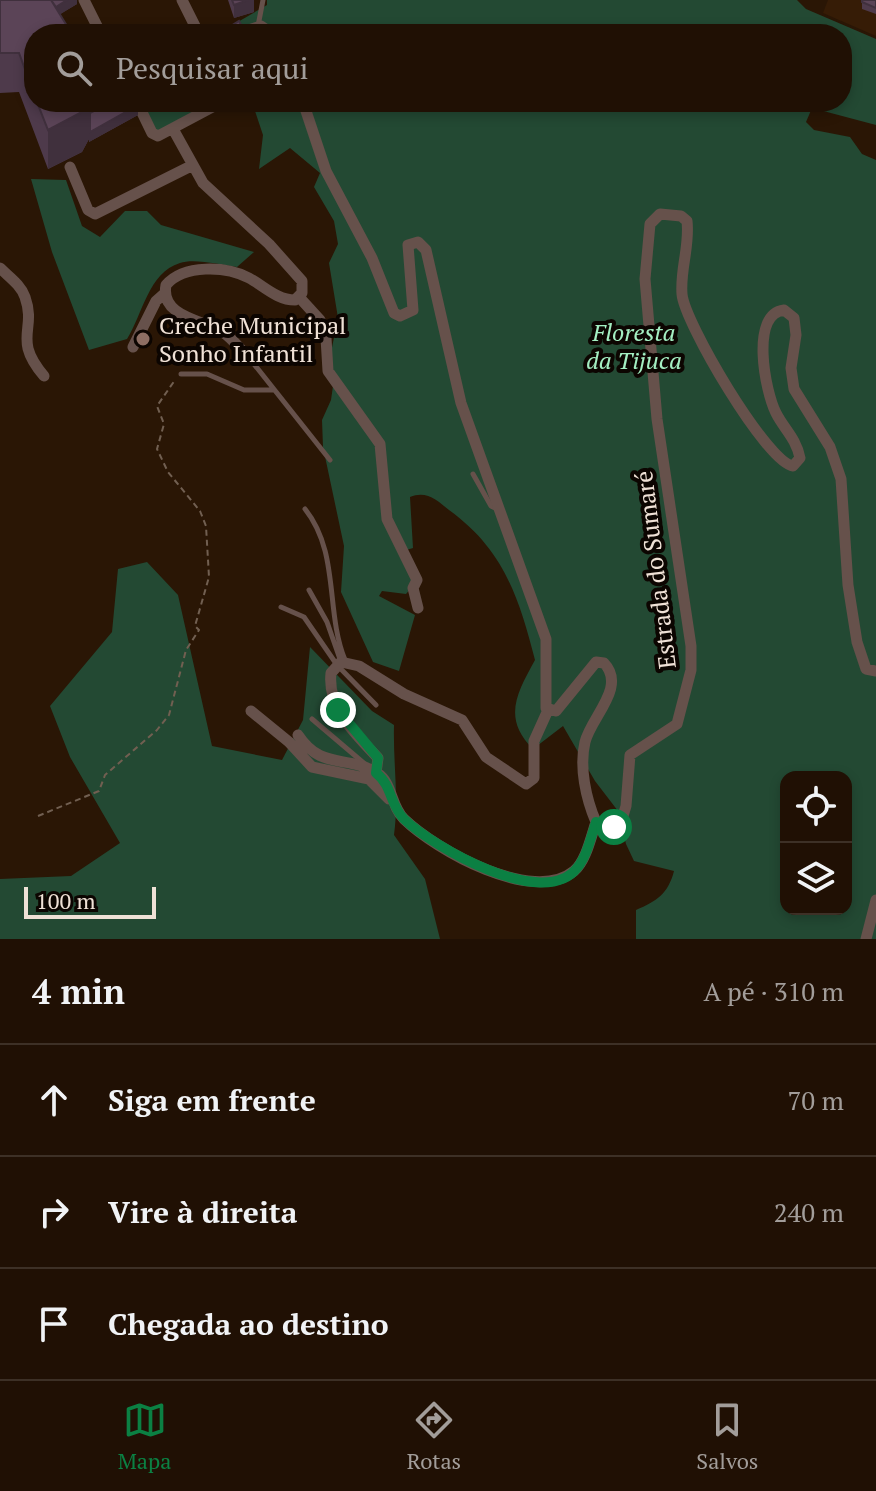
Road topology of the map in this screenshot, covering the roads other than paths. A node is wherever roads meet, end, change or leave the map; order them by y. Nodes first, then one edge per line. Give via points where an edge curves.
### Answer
1 (84, 0) edge
2 (182, 0) edge
3 (263, 0) edge
4 (96, 24) edge
5 (194, 24) edge
6 (258, 24) edge
7 (142, 112) edge
8 (204, 112) edge
9 (306, 112) edge
10 (173, 129) junction
11 (193, 165) junction
12 (70, 167) dead end
13 (0, 268) edge
14 (165, 293) junction
15 (299, 297) junction
16 (133, 347) dead end
17 (245, 354) joint
18 (181, 374) road end
19 (44, 376) dead end
20 (274, 390) junction
21 (330, 460) dead end
22 (473, 474) dead end
23 (305, 509) dead end
24 (500, 510) junction
25 (309, 590) dead end
26 (281, 607) dead end
27 (418, 608) dead end
28 (341, 663) junction
29 (876, 671) edge
30 (376, 705) dead end
31 (548, 710) junction
32 (251, 711) dead end
33 (312, 719) dead end
34 (298, 735) dead end
35 (308, 750) junction
36 (312, 767) junction
37 (372, 771) junction
38 (392, 803) junction
39 (596, 822) junction
40 (876, 900) edge
41 (866, 939) edge

1 - 4 street
2 - 5 street
3 - 6 lane
7 - 10 street via 152,133 158,136
8 - 10 street
9 - 24 street via 326,171 400,316 413,310 408,245 418,242 426,250 461,403
10 - 11 street
11 - 12 street via 95,214 88,210
11 - 15 street via 212,193 298,273 303,288
13 - 19 street via 25,298 28,352
14 - 15 street via 179,274 207,270 246,276 288,300
14 - 16 street
14 - 17 street via 172,308 222,332
15 - 27 street via 320,320 328,371 380,444 387,519 417,580 413,588
17 - 20 lane
18 - 20 lane via 207,374 244,390
20 - 21 lane
22 - 24 lane via 491,506
23 - 28 lane via 324,538
24 - 31 street via 546,639
25 - 28 lane
26 - 28 lane via 304,617
28 - 30 lane
28 - 31 street via 462,720 486,757 526,784 534,778 534,741
28 - 37 street via 330,686 333,699 378,758
29 - 39 street, Estrada do Sumaré via 866,669 857,642 837,461 794,389 794,318 784,310 775,311 763,337 776,413 800,458 793,466 767,445 698,336 682,296 687,221 660,214 650,224 645,279 657,419 691,670 677,724 630,755 620,822 608,828
31 - 39 street via 564,705 596,662 606,664 612,683 585,742 585,786
32 - 36 street
33 - 37 lane
34 - 35 street
35 - 36 street via 305,759
35 - 37 street
36 - 38 street via 369,779
37 - 38 street via 387,781
38 - 39 street via 405,820 451,851 484,869 532,883 561,879 577,869
40 - 41 street

